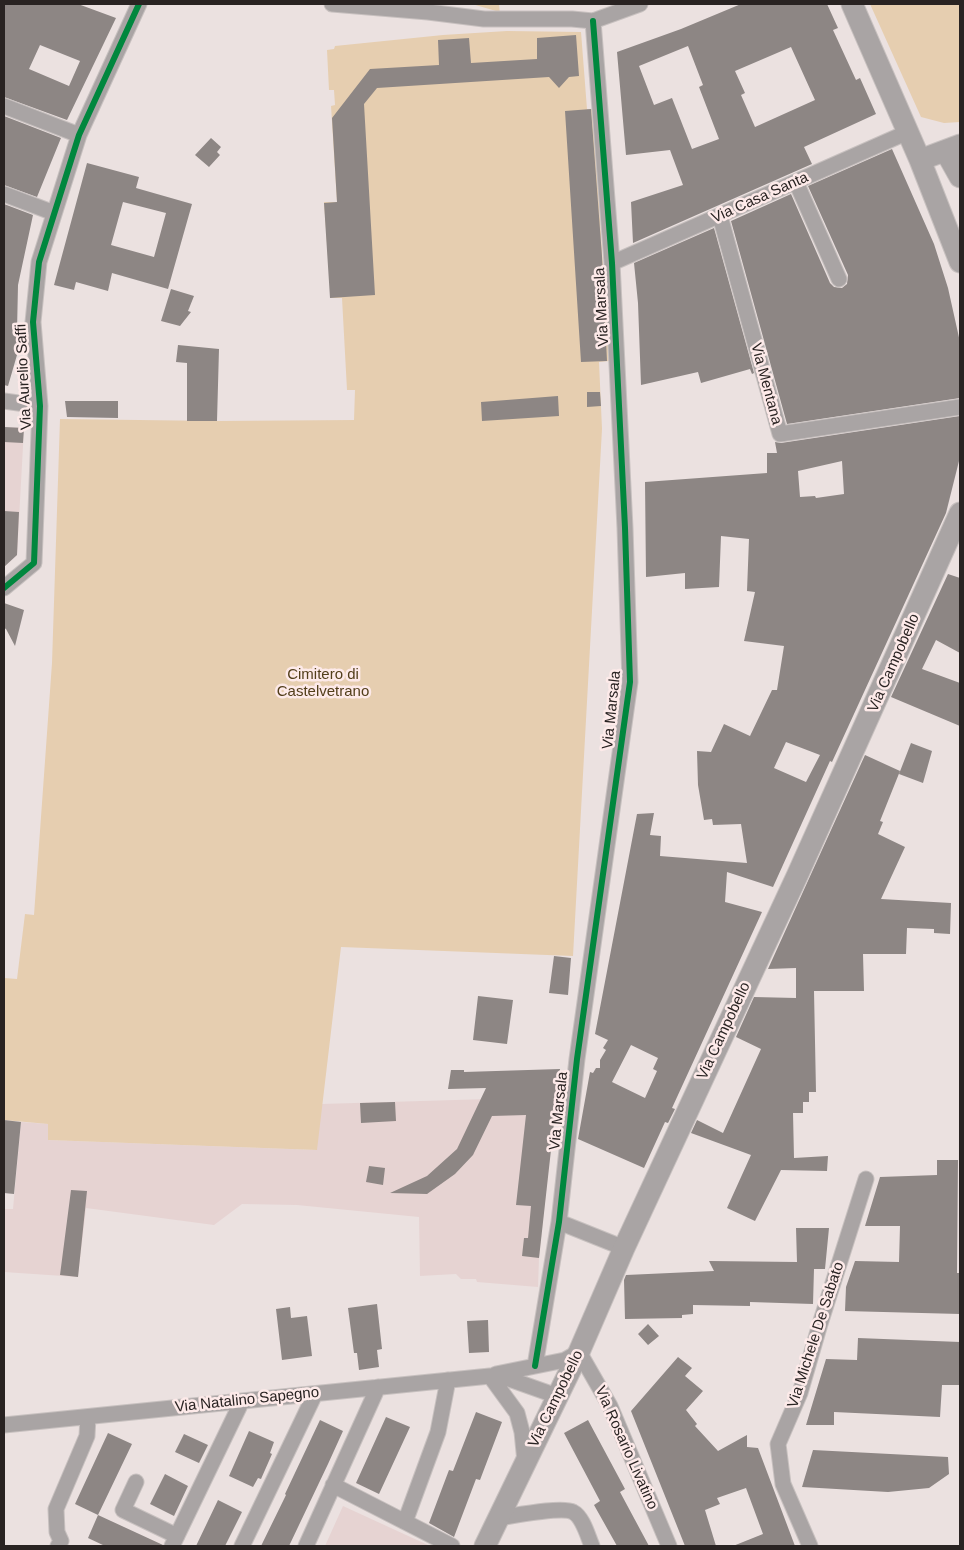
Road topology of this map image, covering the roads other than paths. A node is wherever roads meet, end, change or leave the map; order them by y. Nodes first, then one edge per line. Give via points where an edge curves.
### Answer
1 (139, 4) edge
2 (332, 4) edge
3 (640, 4) edge
4 (852, 4) edge
5 (429, 8) edge
6 (593, 21) junction
7 (4, 106) edge
8 (908, 132) junction
9 (79, 135) junction
10 (953, 148) edge
11 (920, 160) junction
12 (960, 176) edge
13 (796, 182) junction
14 (4, 194) edge
15 (54, 213) junction
16 (720, 216) junction
17 (960, 262) edge
18 (612, 263) junction
19 (839, 279) dead end
20 (4, 401) edge
21 (40, 406) junction
22 (960, 406) edge
23 (960, 513) edge
24 (4, 588) edge
25 (866, 1179) dead end
26 (559, 1222) junction
27 (624, 1248) junction
28 (579, 1352) junction
29 (535, 1366) junction
30 (490, 1376) junction
31 (448, 1380) junction
32 (378, 1387) junction
33 (315, 1394) junction
34 (557, 1396) junction
35 (242, 1401) junction
36 (88, 1417) junction
37 (4, 1425) edge
38 (525, 1462) junction
39 (136, 1482) dead end
40 (333, 1485) junction
41 (498, 1518) junction
42 (405, 1522) junction
43 (175, 1541) edge
44 (64, 1545) edge
45 (242, 1546) edge
46 (306, 1546) edge
47 (452, 1546) edge
48 (485, 1546) edge
49 (592, 1546) edge
50 (669, 1546) edge
51 (810, 1546) edge

1 - 9 street, Via Aurelio Saffi
2 - 5 street
3 - 6 street
4 - 8 main road
5 - 6 street via 484,19
6 - 18 street, Via Marsala
7 - 9 street
8 - 11 main road
8 - 13 street, Via Casa Santa
9 - 15 street, Via Aurelio Saffi
10 - 11 main road
10 - 12 main road
11 - 17 main road
13 - 16 street, Via Casa Santa
13 - 19 street
14 - 15 street
15 - 21 street, Via Aurelio Saffi via 39,262 33,322
16 - 18 street, Via Casa Santa
16 - 22 street, Via Mentana via 780,434
18 - 26 street, Via Marsala via 630,682 577,1060
20 - 21 street
21 - 24 street, Via Aurelio Saffi via 34,563
23 - 27 main road, Via Campobello via 797,876
25 - 51 street, Via Michele De Sabato via 800,1393 778,1444 783,1484
26 - 27 street
26 - 29 street, Via Marsala
27 - 28 main road, Via Campobello
28 - 29 street, Via Natalino Sapegno via 565,1360
28 - 34 main road, Via Campobello
28 - 50 street, Via Rosario Livatino via 610,1406
29 - 30 street, Via Natalino Sapegno
30 - 31 street, Via Natalino Sapegno
30 - 34 street, Via Natalino Sapegno via 509,1378
30 - 38 street via 517,1413
31 - 32 street, Via Natalino Sapegno
31 - 42 street via 438,1432
32 - 33 street, Via Natalino Sapegno
32 - 40 street
33 - 35 street, Via Natalino Sapegno
33 - 45 street
34 - 38 main road, Via Campobello
35 - 36 street, Via Natalino Sapegno
35 - 43 street
36 - 37 street, Via Natalino Sapegno
36 - 44 street via 87,1436 56,1509 56,1532
38 - 41 main road, Via Campobello
39 - 43 street via 123,1510
40 - 42 street
40 - 46 street
41 - 48 main road, Via Campobello
41 - 49 street via 560,1510 573,1512 580,1519
42 - 47 street

